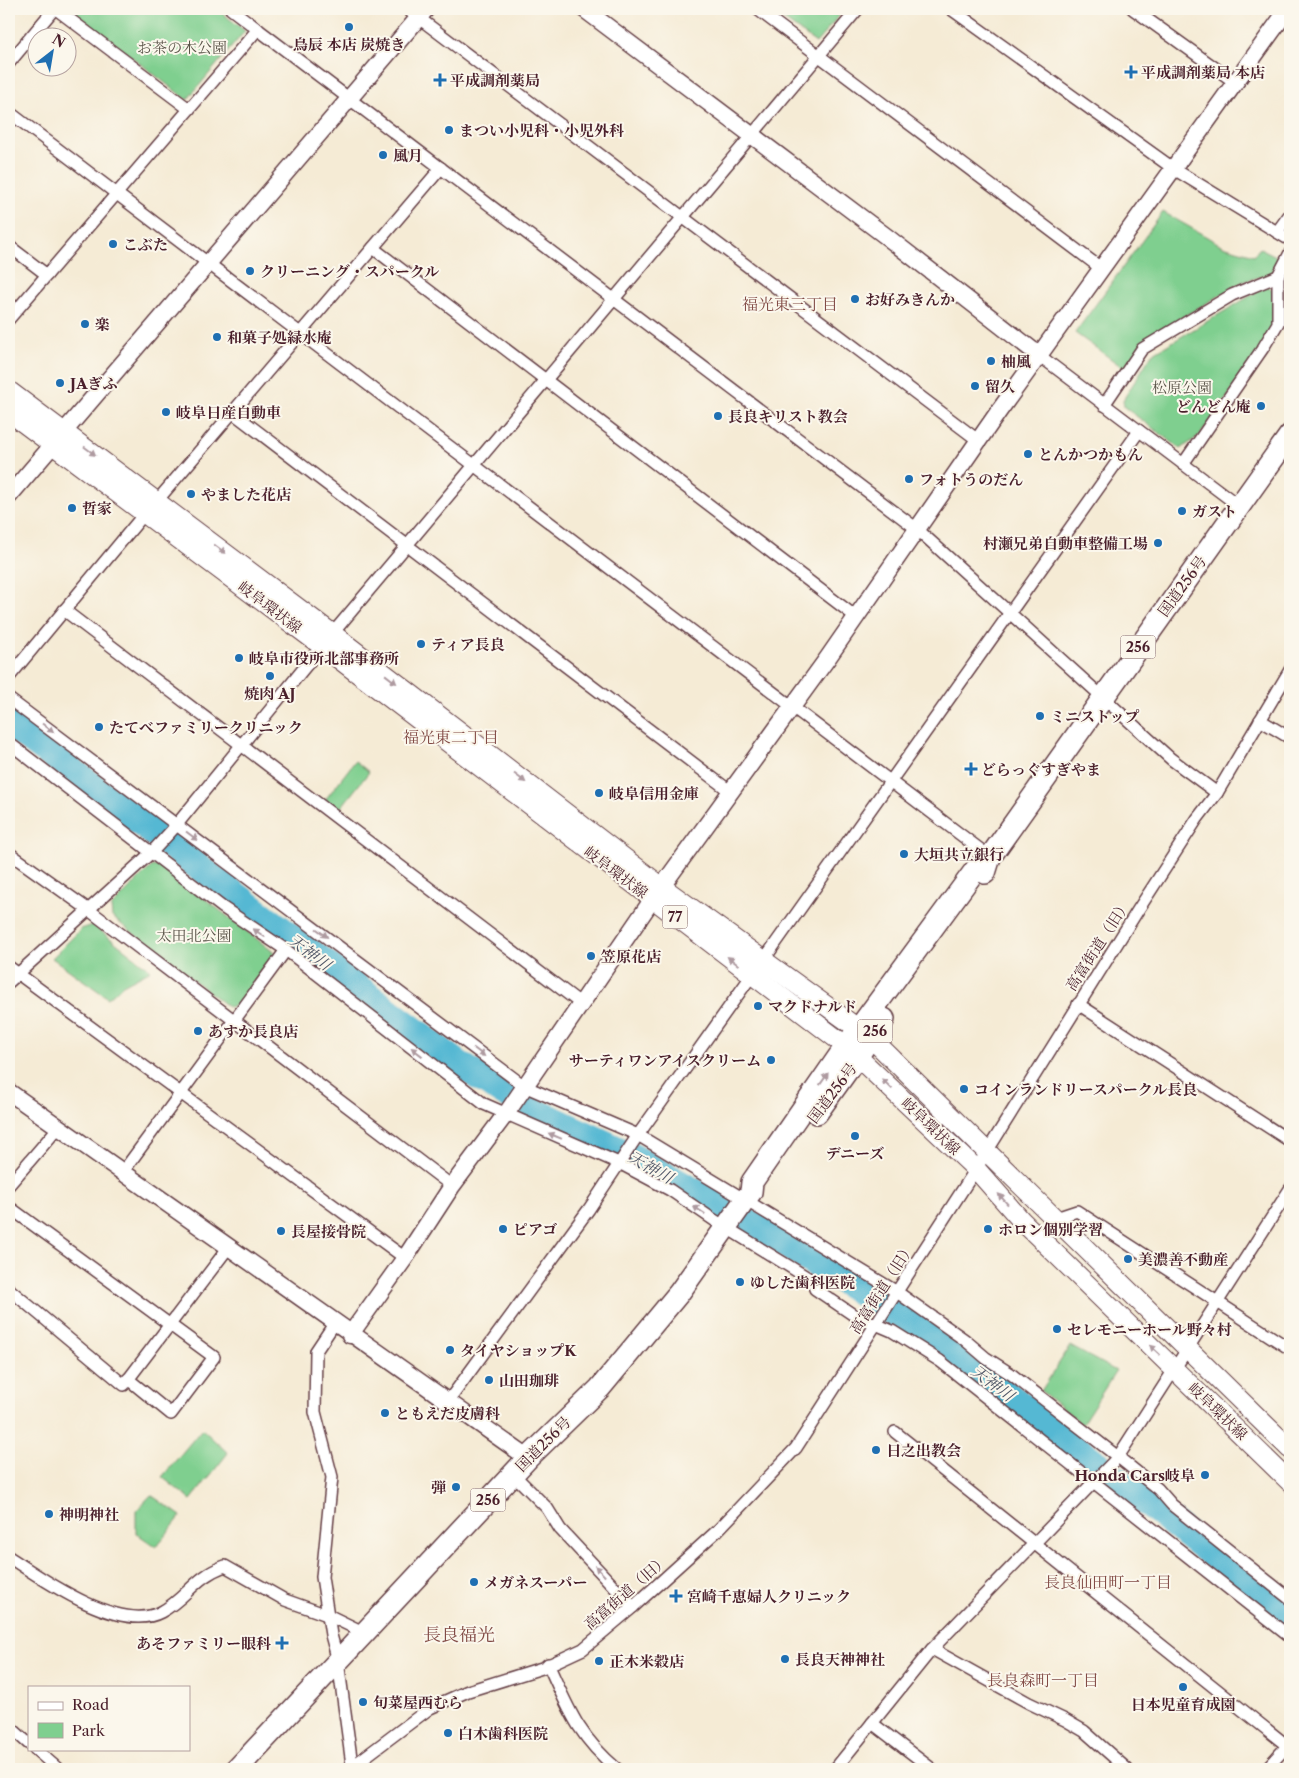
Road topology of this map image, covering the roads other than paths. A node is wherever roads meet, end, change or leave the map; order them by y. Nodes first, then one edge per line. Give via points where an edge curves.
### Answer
1 (55, 9) edge
2 (231, 9) edge
3 (584, 9) edge
4 (757, 9) edge
5 (858, 9) edge
6 (951, 9) edge
7 (1133, 9) edge
8 (1288, 9) edge
9 (417, 12) edge
10 (258, 29) junction
11 (819, 56) junction
12 (9, 62) edge
13 (1236, 83) junction
14 (350, 99) junction
15 (189, 109) junction
16 (9, 112) edge
17 (752, 136) junction
18 (441, 168) junction
19 (1174, 169) junction
20 (116, 194) junction
21 (1290, 214) edge
22 (684, 218) junction
23 (1277, 232) junction
24 (1290, 240) edge
25 (9, 246) edge
26 (373, 248) junction
27 (1290, 252) edge
28 (208, 264) junction
29 (1102, 270) junction
30 (47, 275) junction
31 (1278, 276) junction
32 (615, 299) junction
33 (9, 319) edge
34 (300, 334) junction
35 (1040, 356) junction
36 (547, 381) junction
37 (9, 391) edge
38 (1104, 404) junction
39 (9, 412) edge
40 (232, 412) junction
41 (1139, 431) junction
42 (1290, 435) edge
43 (58, 438) junction
44 (979, 441) junction
45 (1182, 464) junction
46 (476, 466) junction
47 (9, 496) edge
48 (1239, 506) junction
49 (150, 507) junction
50 (917, 529) junction
51 (408, 546) junction
52 (64, 610) junction
53 (1010, 612) junction
54 (856, 617) junction
55 (328, 641) junction
56 (1290, 670) edge
57 (9, 676) edge
58 (1102, 697) junction
59 (9, 699) edge
60 (793, 705) junction
61 (1260, 720) junction
62 (1290, 738) edge
63 (9, 743) edge
64 (241, 745) junction
65 (891, 781) junction
66 (731, 792) junction
67 (1217, 793) junction
68 (175, 825) junction
69 (154, 850) junction
70 (9, 853) edge
71 (989, 859) junction
72 (657, 893) junction
73 (89, 910) junction
74 (286, 950) junction
75 (757, 968) junction
76 (13, 970) edge
77 (9, 982) edge
78 (580, 1002) junction
79 (1078, 1004) junction
80 (232, 1020) junction
81 (865, 1034) junction
82 (852, 1051) junction
83 (523, 1088) junction
84 (9, 1092) edge
85 (180, 1092) junction
86 (507, 1113) junction
87 (58, 1128) junction
88 (638, 1136) junction
89 (1290, 1141) edge
90 (986, 1151) junction
91 (621, 1164) junction
92 (976, 1170) junction
93 (122, 1173) junction
94 (9, 1185) edge
95 (452, 1186) junction
96 (1290, 1189) edge
97 (9, 1207) edge
98 (739, 1210) junction
99 (1056, 1218) junction
100 (228, 1248) junction
101 (405, 1258) junction
102 (9, 1289) edge
103 (897, 1293) junction
104 (1217, 1302) junction
105 (878, 1322) junction
106 (170, 1323) junction
107 (334, 1324) junction
108 (350, 1334) junction
109 (1188, 1348) junction
110 (1290, 1349) edge
111 (1175, 1369) junction
112 (128, 1379) junction
113 (447, 1403) junction
114 (895, 1432) dead end
115 (1290, 1449) edge
116 (1118, 1457) junction
117 (528, 1458) junction
118 (513, 1474) junction
119 (1096, 1481) junction
120 (1290, 1482) edge
121 (1035, 1544) junction
122 (9, 1557) edge
123 (1290, 1598) edge
124 (633, 1607) junction
125 (330, 1616) junction
126 (364, 1633) junction
127 (1290, 1637) edge
128 (932, 1649) junction
129 (338, 1661) junction
130 (548, 1664) junction
131 (872, 1723) junction
132 (9, 1726) edge
133 (28, 1743) edge
134 (1289, 1746) edge
135 (36, 1750) edge
136 (351, 1767) edge
137 (58, 1769) edge
138 (237, 1769) edge
139 (617, 1769) edge
140 (835, 1769) edge
141 (932, 1769) edge
142 (1128, 1769) edge
143 (1266, 1769) edge

1 - 12 street
1 - 15 street
2 - 10 street
3 - 17 street
4 - 11 street
5 - 11 street
6 - 19 street
7 - 13 street
8 - 13 street
9 - 14 street
9 - 22 street
10 - 14 street
10 - 15 street
11 - 17 street
11 - 29 street
13 - 19 street
14 - 18 street
14 - 28 street
15 - 20 street
16 - 20 street
17 - 22 street
17 - 35 street
18 - 26 street
18 - 32 street
19 - 23 street
19 - 29 street
20 - 28 street
20 - 30 street
21 - 23 street
22 - 32 street
22 - 44 street
23 - 24 street
25 - 30 street
26 - 34 street
26 - 36 street
27 - 31 street
28 - 34 street
28 - 43 street
29 - 35 street
30 - 33 street
31 - 38 street via 1232,295 1142,349
31 - 45 street via 1278,324
32 - 36 street
32 - 50 street
34 - 40 street
34 - 46 street
35 - 38 street
35 - 44 street
36 - 46 street
36 - 54 street
37 - 43 main road, 岐阜環状線 / 77
38 - 41 street
39 - 43 main road, 岐阜環状線 / 77
40 - 49 street
40 - 51 street
41 - 45 street
41 - 53 street
42 - 48 highway, 国道256号 / 256
43 - 47 street
43 - 49 main road, 岐阜環状線 / 77
44 - 50 street
45 - 48 street
46 - 51 street
46 - 60 street
48 - 58 highway, 国道256号 / 256
49 - 52 street
49 - 55 main road, 岐阜環状線 / 77
50 - 53 street
50 - 54 street
51 - 55 street
51 - 66 street
52 - 57 street
52 - 64 street
53 - 58 street
53 - 65 street
54 - 60 street
55 - 64 street
55 - 72 main road, 岐阜環状線 / 77
56 - 61 street, 高富街道（旧）
58 - 67 street via 1171,759
58 - 71 highway, 国道256号 / 256
59 -> 68 street
60 - 65 street
60 - 66 street
61 - 62 street
61 - 67 street, 高富街道（旧）
63 - 69 street
64 - 68 street
64 - 78 street
65 - 71 street
65 - 75 street
66 - 72 street
67 - 79 street, 高富街道（旧）
68 - 69 street
68 -> 83 street
69 - 73 street
74 -> 69 street via 222,907
70 - 73 street
71 - 81 highway, 国道256号 / 256 via 984,873
72 - 75 main road, 岐阜環状線 / 77
72 - 78 street
73 - 76 street
73 - 80 street
74 - 80 street
86 -> 74 street via 484,1104
75 - 81 main road, 岐阜環状線 / 77
75 - 82 main road, 岐阜環状線 / 77
75 - 88 street
76 - 77 street
76 - 85 street
78 - 83 street
79 - 89 street
79 - 90 street, 高富街道（旧）
80 - 85 street
80 - 95 street
81 - 82 highway, 国道256号 / 256
81 - 90 main road, 岐阜環状線 / 77
92 -> 82 main road, 岐阜環状線 / 77
82 - 98 highway, 国道256号 / 256 via 761,1188
83 - 86 street
83 - 88 street
84 - 87 street
85 - 93 street
85 - 101 street
91 -> 86 street
86 - 95 street
87 - 93 street
87 - 94 street
88 - 91 street
88 - 98 street
90 - 92 street, 高富街道（旧）
90 - 99 main road, 岐阜環状線 / 77
98 -> 91 street via 670,1190
91 - 113 street
92 - 103 street, 高富街道（旧）
111 -> 92 main road, 岐阜環状線 / 77 via 1022,1220
93 - 100 street
95 - 101 street
96 - 104 street
97 - 106 street
98 - 103 street
98 - 105 street via 770,1254 813,1281 815,1289 852,1314
98 - 117 highway, 国道256号 / 256 via 679,1293 606,1381
99 - 104 street via 1077,1211
99 - 109 main road, 岐阜環状線 / 77
100 - 106 street
100 - 107 street
101 - 108 street
102 - 112 street via 124,1385
103 - 105 street, 高富街道（旧）
103 - 116 street via 1011,1374
104 - 109 street
104 - 110 street
105 - 119 street via 940,1361
105 - 124 street, 高富街道（旧） via 796,1448 746,1503
106 - 112 street
106 - 112 street via 214,1357 172,1414
107 - 108 street
107 - 125 street via 316,1351 315,1403 318,1431 332,1477 322,1577
108 - 113 street
109 - 111 street
109 - 115 main road, 岐阜環状線 / 77
111 - 116 street
111 - 120 main road, 岐阜環状線 / 77
113 - 117 street
114 - 121 street
116 - 119 street
116 - 123 street via 1158,1489 1172,1505
117 - 118 highway, 国道256号 / 256
124 -> 118 street
118 - 126 highway, 国道256号 / 256
119 - 121 street
119 - 127 street
121 - 128 street
121 - 134 street
122 - 125 street via 43,1580 101,1610 120,1616 159,1614 178,1602 192,1585 225,1566 285,1600
124 - 130 street, 高富街道（旧） via 583,1649
125 - 126 street
125 - 129 street
126 - 129 highway, 国道256号 / 256
128 - 131 street
128 - 142 street via 1084,1731
129 - 136 street
129 - 138 highway, 国道256号 / 256
130 - 136 street, 高富街道（旧） via 468,1691 430,1708
130 - 139 street via 576,1726 596,1752
131 - 140 street
131 - 141 street
132 - 133 street
134 - 143 street
135 - 137 street

